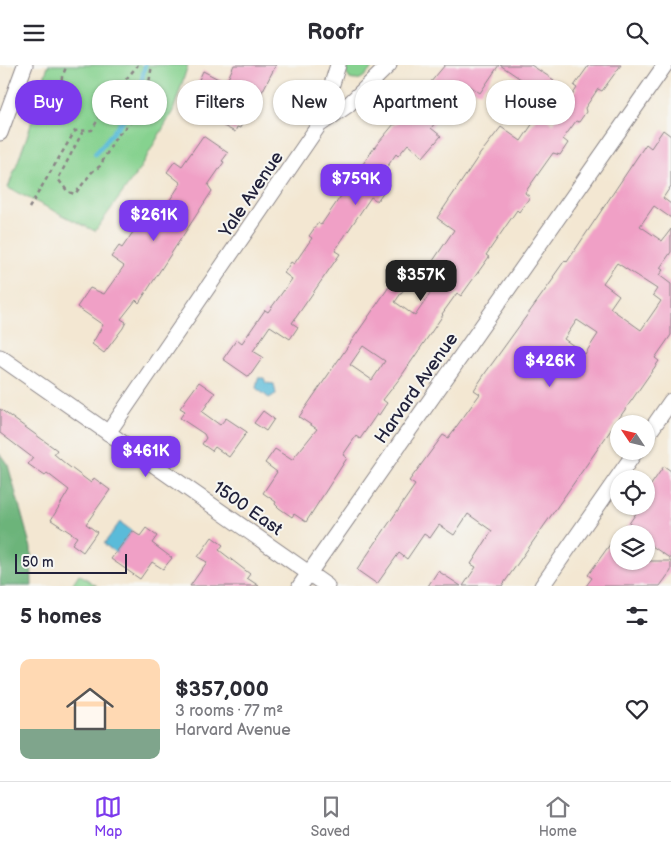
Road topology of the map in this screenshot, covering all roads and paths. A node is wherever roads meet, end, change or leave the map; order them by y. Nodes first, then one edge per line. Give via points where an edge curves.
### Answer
1 (25, 65) edge
2 (67, 65) edge
3 (138, 65) edge
4 (152, 65) edge
5 (338, 65) edge
6 (389, 65) edge
7 (665, 65) edge
8 (62, 80) edge
9 (333, 80) edge
10 (345, 107) edge
11 (319, 125) edge
12 (83, 131) junction
13 (0, 133) edge
14 (29, 208) dead end
15 (0, 357) edge
16 (671, 401) edge
17 (655, 424) edge
18 (108, 433) junction
19 (630, 460) edge
20 (305, 580) edge
21 (327, 586) edge
22 (542, 586) edge

1 - 13 street
2 - 8 path
3 - 12 path via 111,97 92,130
4 - 12 path via 148,89 138,115 116,137 100,166 75,194 68,192 58,179
5 - 9 street
6 - 10 street, Yale Avenue
7 - 20 street, Harvard Avenue
11 - 18 street, Yale Avenue
12 - 14 path via 75,131
15 - 18 street, 1500 East
16 - 17 street
18 - 20 street, 1500 East
19 - 22 street
20 - 21 street, 1500 East

